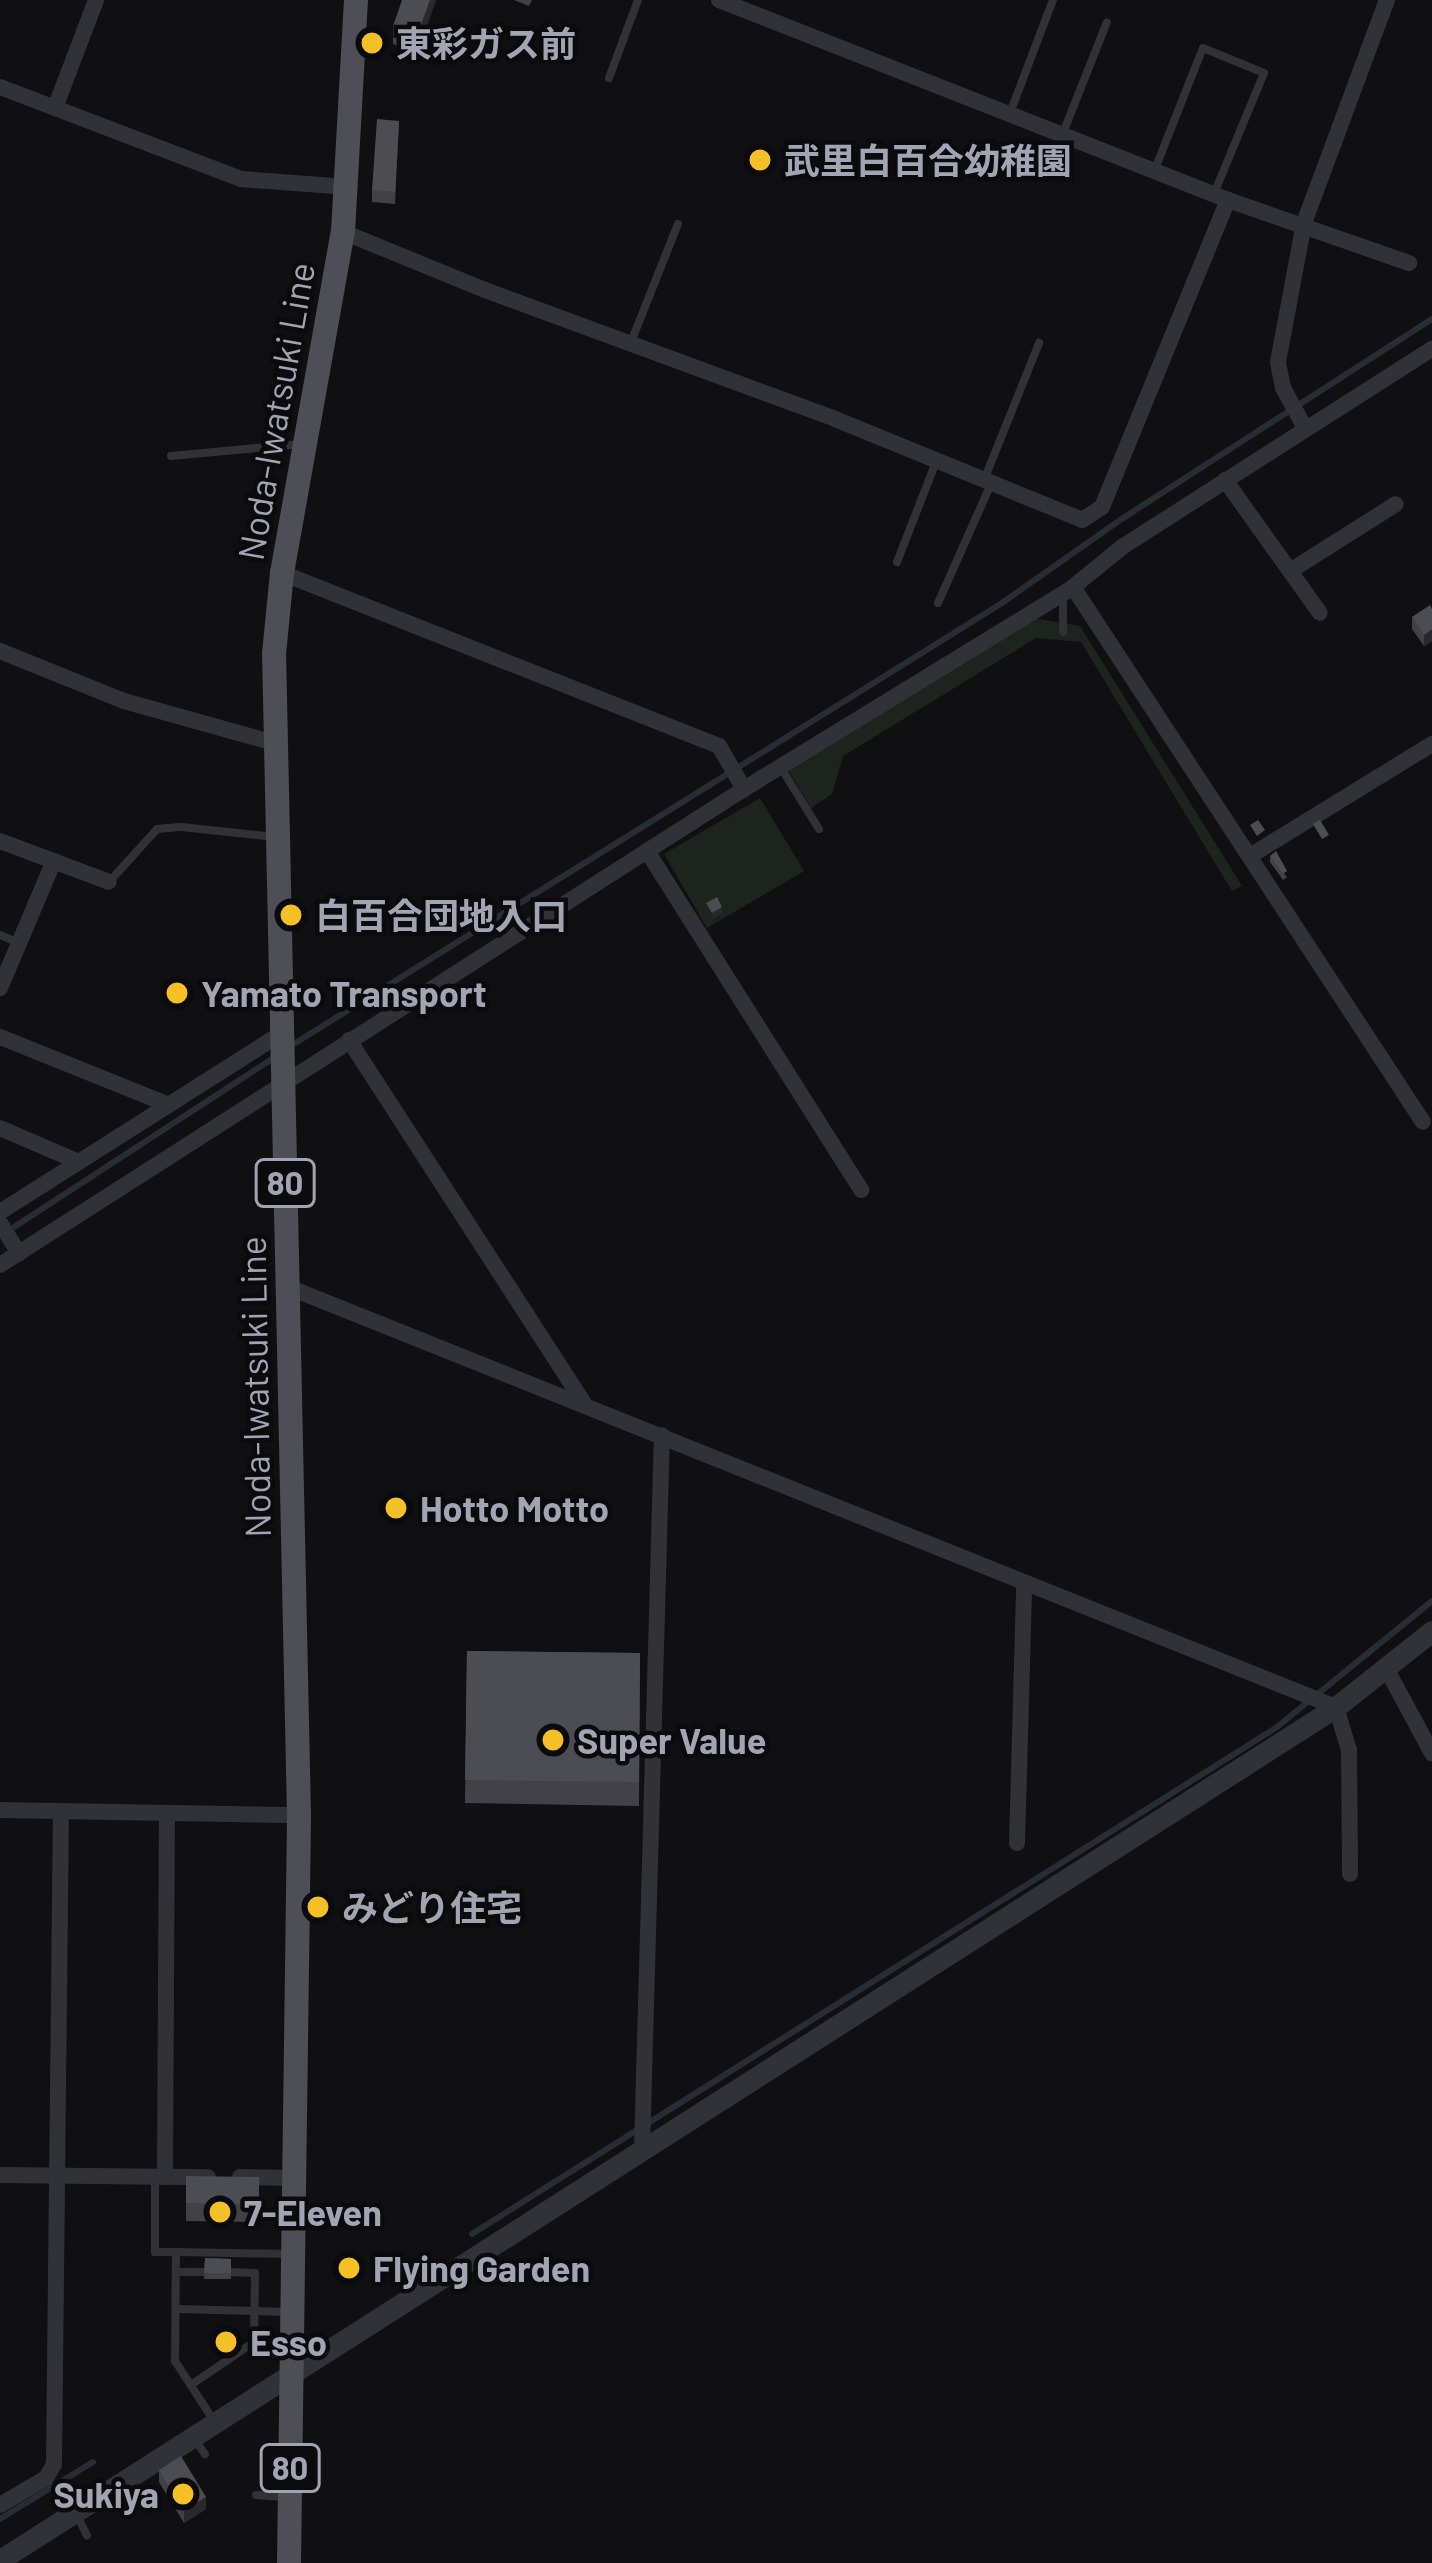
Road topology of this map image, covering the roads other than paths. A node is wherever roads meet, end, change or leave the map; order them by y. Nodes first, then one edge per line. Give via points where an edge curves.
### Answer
1 (96, 0) edge
2 (356, 0) edge
3 (638, 0) edge
4 (718, 0) edge
5 (1053, 0) edge
6 (1387, 0) edge
7 (757, 7) edge
8 (1107, 22) dead end
9 (609, 78) dead end
10 (0, 87) edge
11 (55, 108) junction
12 (1010, 114) junction
13 (1062, 135) junction
14 (1154, 171) junction
15 (348, 187) junction
16 (1221, 197) junction
17 (1304, 223) junction
18 (678, 224) dead end
19 (343, 232) junction
20 (1409, 263) dead end
21 (1039, 343) dead end
22 (631, 344) junction
23 (1432, 349) edge
24 (1305, 428) junction
25 (305, 443) junction
26 (171, 457) dead end
27 (936, 460) junction
28 (1225, 480) junction
29 (988, 481) junction
30 (1396, 504) dead end
31 (897, 562) dead end
32 (1290, 571) junction
33 (282, 572) junction
34 (1068, 590) junction
35 (938, 603) dead end
36 (1320, 614) dead end
37 (1063, 632) dead end
38 (0, 651) edge
39 (274, 743) junction
40 (1432, 744) edge
41 (781, 766) junction
42 (744, 789) junction
43 (819, 830) dead end
44 (276, 837) junction
45 (0, 841) edge
46 (647, 851) junction
47 (1250, 856) junction
48 (54, 861) junction
49 (109, 882) joint
50 (0, 935) edge
51 (19, 943) junction
52 (0, 988) edge
53 (280, 1034) junction
54 (0, 1037) edge
55 (349, 1040) junction
56 (281, 1084) junction
57 (169, 1105) junction
58 (1423, 1123) dead end
59 (0, 1128) edge
60 (79, 1162) junction
61 (861, 1190) dead end
62 (0, 1212) edge
63 (0, 1223) edge
64 (19, 1253) junction
65 (0, 1265) edge
66 (288, 1287) junction
67 (584, 1403) junction
68 (662, 1435) junction
69 (1024, 1585) junction
70 (1432, 1631) edge
71 (1386, 1668) junction
72 (1330, 1707) junction
73 (1432, 1753) edge
74 (0, 1810) edge
75 (61, 1811) junction
76 (167, 1813) junction
77 (299, 1815) junction
78 (1017, 1843) dead end
79 (1350, 1874) dead end
80 (644, 2145) junction
81 (0, 2175) edge
82 (56, 2175) junction
83 (160, 2176) junction
84 (293, 2178) junction
85 (176, 2252) junction
86 (292, 2254) junction
87 (176, 2272) junction
88 (176, 2309) junction
89 (254, 2311) junction
90 (291, 2312) junction
91 (290, 2373) junction
92 (190, 2385) junction
93 (214, 2422) junction
94 (256, 2495) dead end
95 (290, 2497) junction
96 (0, 2505) edge
97 (76, 2512) junction
98 (87, 2536) dead end
99 (0, 2560) edge
100 (289, 2563) edge

1 - 11 street
2 - 15 main road, Noda-Iwatsuki Line / 80
3 - 9 lane
4 - 7 street
5 - 12 lane
6 - 17 street
7 - 12 street
8 - 13 lane
10 - 11 street
11 - 15 street via 242,179
12 - 13 street
13 - 14 street
14 - 16 street
14 - 16 lane via 1203,48 1264,73
15 - 19 main road, Noda-Iwatsuki Line / 80
16 - 17 street
16 - 29 street via 1102,507 1082,520
17 - 20 street
17 - 24 street via 1278,362
18 - 22 lane
19 - 22 street
19 - 25 main road, Noda-Iwatsuki Line / 80
21 - 29 lane
22 - 27 street
23 - 24 street
24 - 28 street
25 - 26 lane
25 - 33 main road, Noda-Iwatsuki Line / 80
27 - 29 street
27 - 31 lane
28 - 32 street
28 - 34 street
29 - 35 lane
30 - 32 street
32 - 36 street
33 - 39 main road, Noda-Iwatsuki Line / 80
33 - 42 street via 719,746
34 - 37 lane
34 - 41 street
34 - 47 street
38 - 39 street via 124,700
39 - 44 main road, Noda-Iwatsuki Line / 80
40 - 47 street
41 - 42 street
41 - 43 lane
42 - 46 street
44 - 49 lane via 158,830
44 - 53 main road, Noda-Iwatsuki Line / 80
45 - 48 street
46 - 55 street
46 - 61 street
47 - 58 street
48 - 49 street
48 - 51 street
50 - 51 lane
51 - 52 street
53 - 56 main road, Noda-Iwatsuki Line / 80
53 - 57 street
54 - 57 street
55 - 56 street
55 - 67 street
56 - 64 street
56 - 66 main road, Noda-Iwatsuki Line / 80
57 - 60 street
59 - 60 street
60 - 62 street
63 - 64 street
64 - 65 street
66 - 67 street
66 - 77 main road, Noda-Iwatsuki Line / 80
67 - 68 street
68 - 69 street
68 - 80 street
69 - 72 street
69 - 78 street
70 - 71 street
71 - 72 street
71 - 73 street
72 - 79 street via 1349,1750
72 - 80 street
74 - 75 street
75 - 76 street
75 - 82 street
76 - 77 street
76 - 83 street
77 - 84 main road, Noda-Iwatsuki Line / 80
80 - 91 street
81 - 82 street
82 - 83 street
82 - 96 street via 54,2464 46,2478
83 - 84 street
83 - 85 lane via 154,2252
84 - 86 main road, Noda-Iwatsuki Line / 80
85 - 86 lane
85 - 87 lane
86 - 90 main road, Noda-Iwatsuki Line / 80
87 - 88 lane
87 - 89 lane via 255,2273
88 - 89 lane
88 - 92 lane via 175,2361
89 - 90 lane
89 - 92 lane via 254,2342
90 - 91 main road, Noda-Iwatsuki Line / 80
91 - 93 street
91 - 95 main road, Noda-Iwatsuki Line / 80
92 - 93 lane
93 - 97 street via 199,2445 130,2490
94 - 95 lane
95 - 100 main road, Noda-Iwatsuki Line / 80
97 - 98 lane
97 - 99 street

